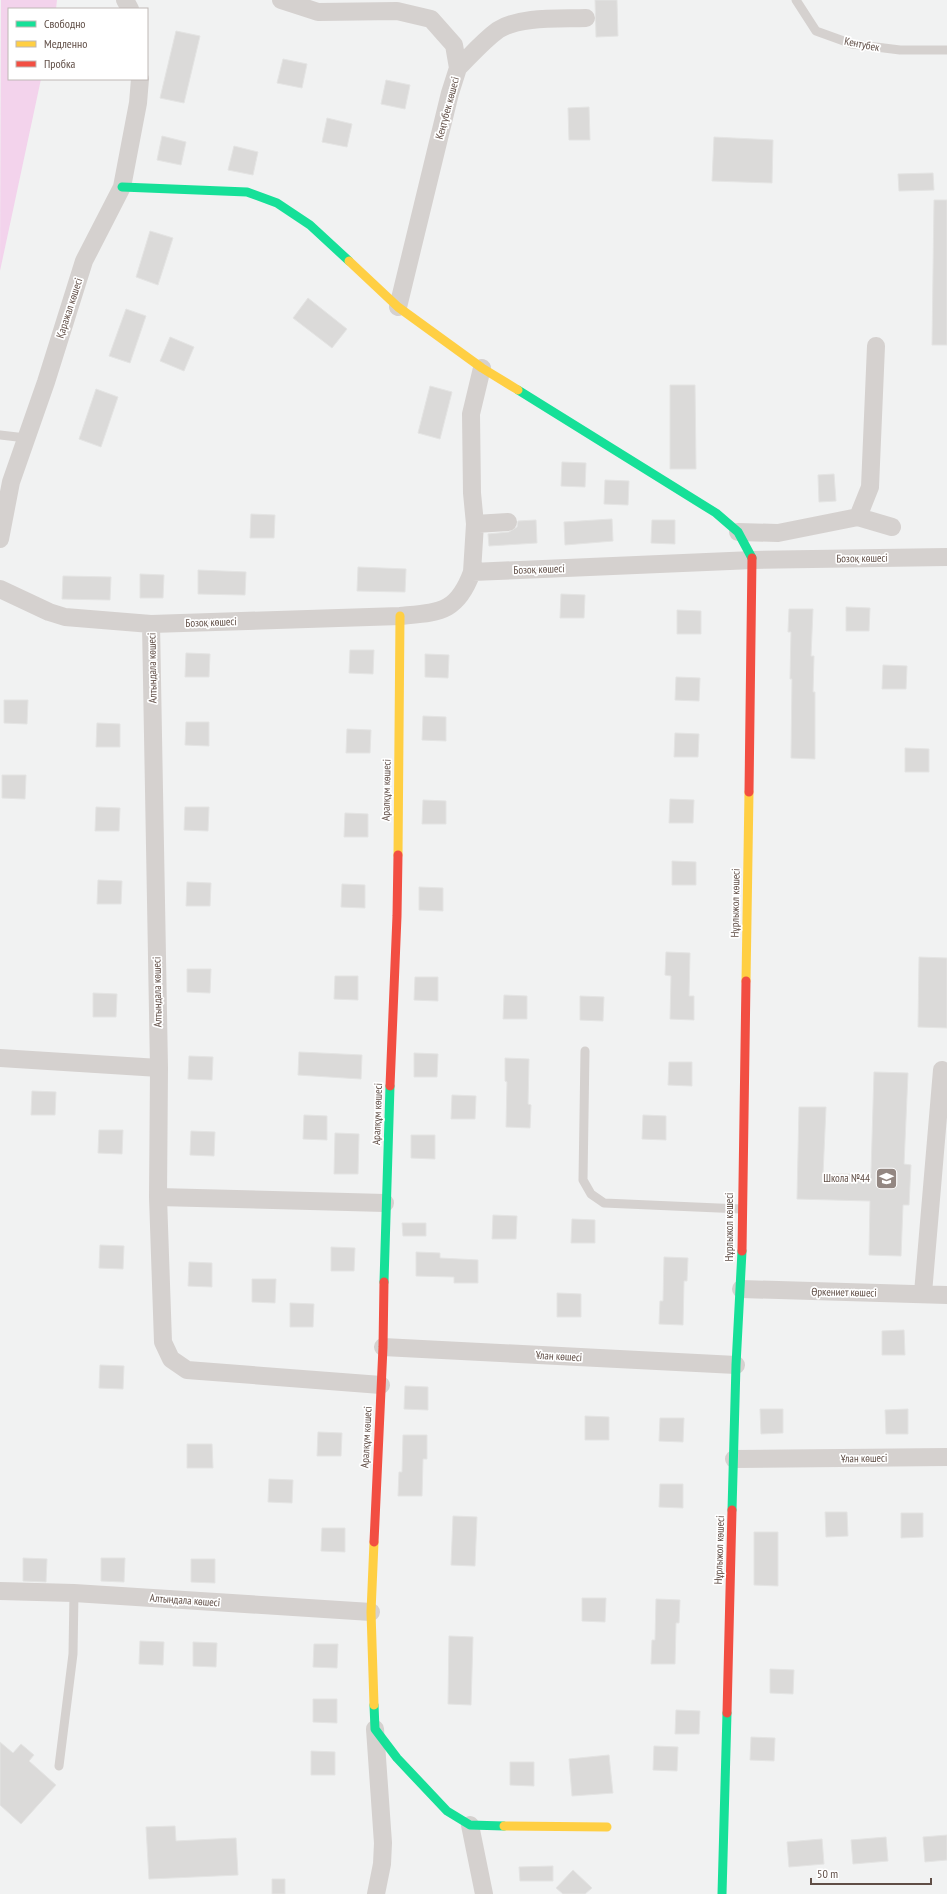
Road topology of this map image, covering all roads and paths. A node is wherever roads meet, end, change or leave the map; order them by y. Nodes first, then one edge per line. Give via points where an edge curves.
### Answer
1 (281, 0) edge
2 (796, 0) edge
3 (586, 18) dead end
4 (947, 50) edge
5 (458, 68) junction
6 (140, 80) edge
7 (122, 187) junction
8 (398, 307) junction
9 (876, 346) dead end
10 (482, 368) junction
11 (0, 435) edge
12 (26, 438) junction
13 (858, 517) junction
14 (508, 522) dead end
15 (475, 524) junction
16 (892, 528) dead end
17 (738, 532) junction
18 (0, 539) edge
19 (947, 557) edge
20 (753, 560) junction
21 (472, 572) junction
22 (0, 589) edge
23 (400, 616) junction
24 (151, 624) junction
25 (585, 1051) dead end
26 (0, 1058) edge
27 (159, 1068) junction
28 (942, 1070) dead end
29 (158, 1196) junction
30 (385, 1203) junction
31 (741, 1208) junction
32 (741, 1289) junction
33 (923, 1293) junction
34 (947, 1295) edge
35 (383, 1347) junction
36 (736, 1365) junction
37 (381, 1385) junction
38 (947, 1457) edge
39 (734, 1459) junction
40 (0, 1591) edge
41 (74, 1593) junction
42 (371, 1612) junction
43 (375, 1729) junction
44 (59, 1766) dead end
45 (470, 1825) junction
46 (607, 1827) dead end
47 (376, 1894) edge
48 (484, 1894) edge
49 (722, 1894) edge

1 - 5 street, Кеңтүбек көшесі via 318,12 397,11 431,19 454,45
2 - 4 lane, Кентубек via 816,31 852,44 900,50
3 - 5 street via 529,20 500,29
5 - 8 street, Кеңтүбек көшесі
6 - 7 street, Қаражал көшесі
7 - 8 street via 248,192 277,203 310,225
7 - 12 street, Қаражал көшесі via 84,261
8 - 10 street
9 - 13 street via 870,486
10 - 15 street via 471,414
10 - 17 street via 716,512
11 - 12 lane
12 - 18 street, Қаражал көшесі via 11,482
13 - 16 street
13 - 17 street via 778,532
14 - 15 street
15 - 21 street
17 - 20 street
19 - 20 street, Бозоқ көшесі
20 - 21 street, Бозоқ көшесі
20 - 31 street, Нұрлыжол көшесі
21 - 23 street, Бозоқ көшесі via 457,600 438,612
22 - 24 street, Бозоқ көшесі via 65,618
23 - 24 street, Бозоқ көшесі
23 - 30 street, Аралқұм көшесі via 397,916
24 - 27 street, Алтындала көшесі
25 - 31 lane via 583,1180 591,1194 604,1203
26 - 27 street
27 - 29 street, Алтындала көшесі
28 - 33 street
29 - 30 street
29 - 37 street, Алтындала көшесі via 163,1342 171,1359 187,1370
30 - 35 street, Аралқұм көшесі
31 - 32 street, Нұрлыжол көшесі
32 - 33 street, Өркениет көшесі
32 - 36 street, Нұрлыжол көшесі
33 - 34 street, Өркениет көшесі
35 - 36 street, Ұлан көшесі
35 - 37 street, Аралқұм көшесі
36 - 39 street, Нұрлыжол көшесі
37 - 42 street, Аралқұм көшесі
38 - 39 street, Ұлан көшесі
39 - 49 street, Нұрлыжол көшесі
40 - 41 street, Алтындала көшесі
41 - 42 street, Алтындала көшесі
41 - 44 lane via 72,1654
42 - 43 street, Аралқұм көшесі
43 - 45 street via 397,1758 447,1810
43 - 47 street via 383,1843
45 - 46 street
45 - 48 street

